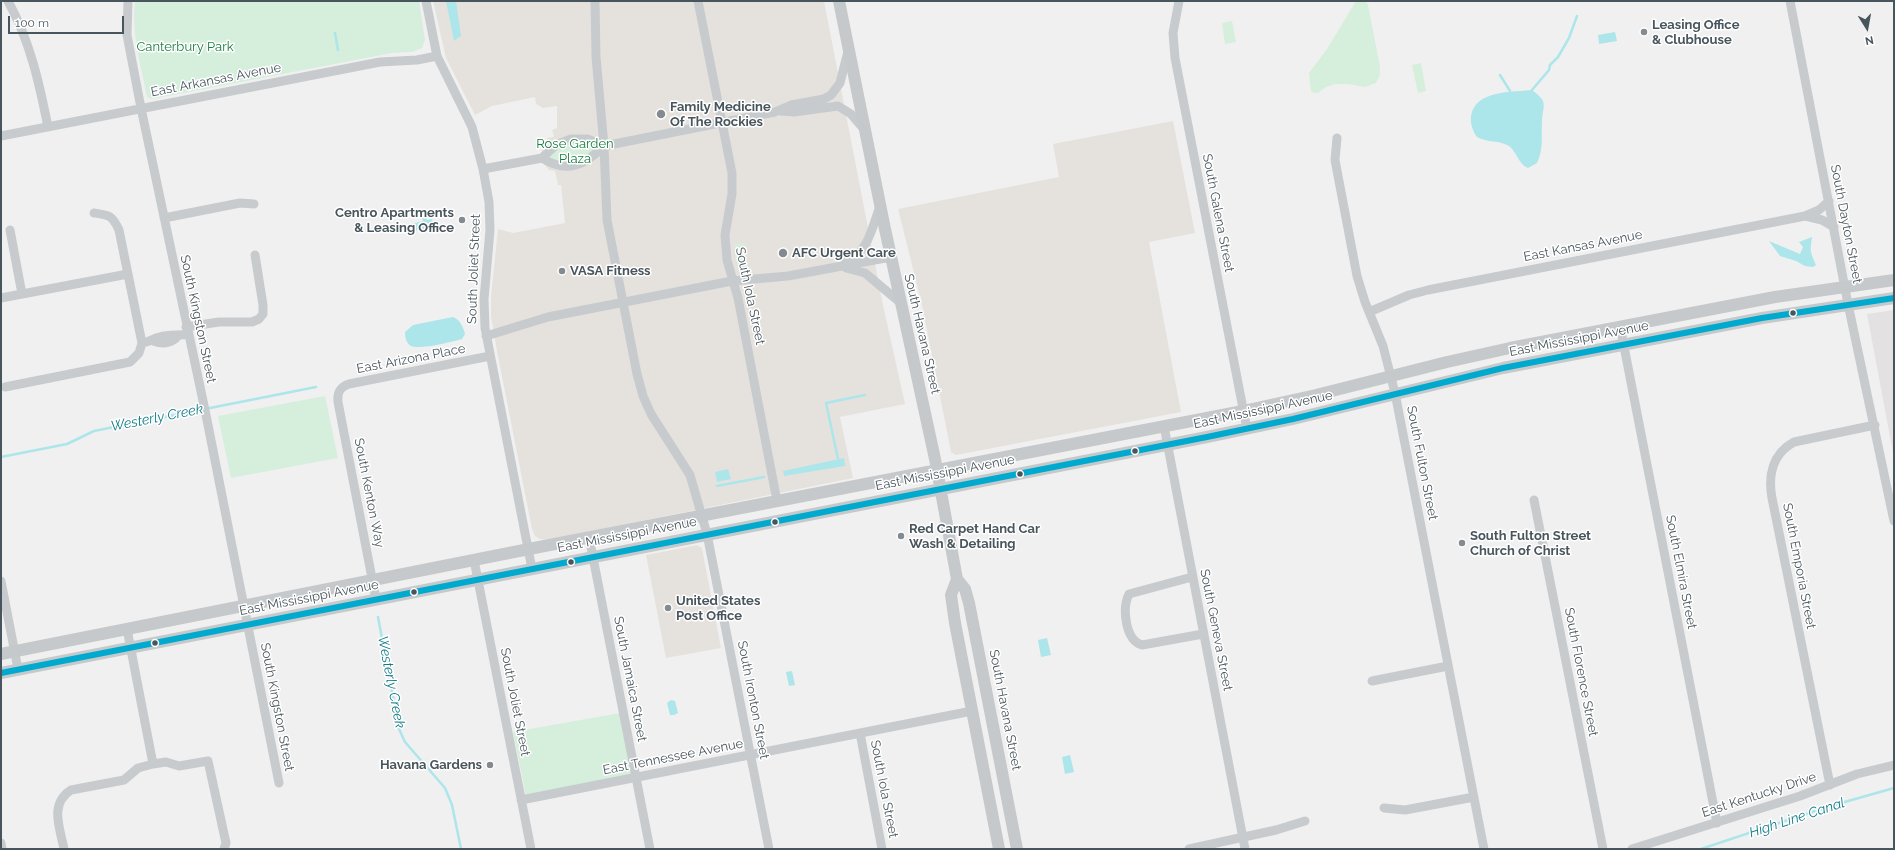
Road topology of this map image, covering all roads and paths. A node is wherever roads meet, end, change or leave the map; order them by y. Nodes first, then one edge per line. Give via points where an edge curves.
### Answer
1 (8, 1) edge
2 (128, 1) edge
3 (426, 1) edge
4 (596, 1) edge
5 (698, 1) edge
6 (840, 1) edge
7 (1179, 1) edge
8 (1790, 1) edge
9 (848, 48) junction
10 (437, 56) junction
11 (141, 108) junction
12 (781, 111) junction
13 (722, 123) junction
14 (48, 126) junction
15 (865, 130) junction
16 (1, 136) edge
17 (1337, 138) dead end
18 (604, 146) junction
19 (542, 158) junction
20 (483, 169) junction
21 (1829, 201) junction
22 (254, 204) dead end
23 (880, 206) junction
24 (94, 213) dead end
25 (1805, 216) junction
26 (164, 218) junction
27 (1834, 227) junction
28 (10, 230) dead end
29 (254, 255) dead end
30 (891, 257) junction
31 (836, 267) junction
32 (128, 274) junction
33 (1894, 280) edge
34 (732, 281) junction
35 (1845, 286) junction
36 (22, 294) junction
37 (1, 298) edge
38 (1894, 298) edge
39 (623, 303) junction
40 (902, 304) junction
41 (1848, 304) junction
42 (1369, 312) junction
43 (1620, 326) junction
44 (187, 331) junction
45 (486, 336) junction
46 (142, 343) junction
47 (1624, 344) junction
48 (490, 356) junction
49 (1391, 376) junction
50 (4, 386) dead end
51 (339, 391) joint
52 (1395, 393) junction
53 (1243, 411) junction
54 (1875, 425) junction
55 (1164, 426) junction
56 (1247, 429) junction
57 (1167, 444) junction
58 (937, 470) junction
59 (941, 488) junction
60 (1534, 500) dead end
61 (777, 501) junction
62 (702, 516) junction
63 (1894, 521) edge
64 (707, 534) junction
65 (589, 538) junction
66 (529, 549) junction
67 (593, 557) junction
68 (474, 560) junction
69 (532, 569) junction
70 (1192, 577) junction
71 (957, 579) junction
72 (373, 580) junction
73 (478, 580) junction
74 (1, 581) edge
75 (376, 599) junction
76 (244, 606) junction
77 (248, 625) junction
78 (127, 629) junction
79 (1203, 634) junction
80 (131, 648) junction
81 (14, 651) junction
82 (1, 654) edge
83 (1448, 666) junction
84 (18, 669) junction
85 (1, 673) edge
86 (965, 676) junction
87 (1372, 681) dead end
88 (988, 697) junction
89 (972, 711) junction
90 (994, 727) junction
91 (860, 733) junction
92 (750, 754) junction
93 (153, 764) junction
94 (1894, 765) edge
95 (636, 777) junction
96 (278, 783) dead end
97 (1830, 784) junction
98 (988, 795) junction
99 (1474, 797) junction
100 (521, 800) junction
101 (1384, 808) dead end
102 (1010, 812) junction
103 (1305, 821) dead end
104 (1717, 823) junction
105 (1243, 838) junction
106 (1, 843) edge
107 (2, 849) edge
108 (64, 849) edge
109 (224, 849) edge
110 (531, 849) edge
111 (650, 849) edge
112 (769, 849) edge
113 (882, 849) edge
114 (999, 849) edge
115 (1017, 849) edge
116 (1189, 849) edge
117 (1245, 849) edge
118 (1484, 849) edge
119 (1603, 849) edge
120 (1632, 849) edge

1 - 14 street via 22,29 32,58
2 - 11 street, South Kingston Street via 128,35
3 - 10 street, South Joliet Street
4 - 18 street, South Ironton Street via 597,63
5 - 13 street, South Iola Street
6 - 9 main road, South Havana Street
7 - 53 street, South Galena Street via 1173,33 1175,58
8 - 21 street, South Dayton Street
9 - 12 street via 840,83 832,95 791,105
9 - 15 main road, South Havana Street
10 - 11 street, East Arkansas Avenue via 380,62
10 - 20 street, South Joliet Street via 470,124
11 - 14 street, East Arkansas Avenue
11 - 26 street, South Kingston Street
12 - 13 street
12 - 15 street via 794,112 838,106 851,114
13 - 18 street
13 - 34 street, South Iola Street via 732,178 725,240
14 - 16 street, East Arkansas Avenue
15 - 23 main road, South Havana Street
17 - 42 street, South Fulton Street via 1335,160 1357,276
18 - 19 street via 588,139 571,139 556,145
18 - 19 street via 589,160 579,164 558,166
18 - 39 street, South Ironton Street via 607,220
19 - 20 street
20 - 45 street, South Joliet Street via 490,222 484,299
21 - 25 street, East Kansas Avenue via 1819,210
21 - 27 street, South Dayton Street
22 - 26 street via 240,203
23 - 30 main road, South Havana Street
23 - 31 street via 866,245 853,259
24 - 32 street via 108,214 115,221
25 - 27 street, East Kansas Avenue via 1822,220
25 - 42 street, East Kansas Avenue via 1428,290
26 - 44 street, South Kingston Street
27 - 35 street, South Dayton Street
28 - 36 street
29 - 44 street via 263,305 263,314 259,319 252,322 219,322
30 - 31 street
30 - 40 main road, South Havana Street
31 - 34 street via 776,278
31 - 40 street via 865,273
32 - 36 street
32 - 46 street
33 - 35 main road, East Mississippi Avenue
34 - 39 street
34 - 61 street, South Iola Street via 738,298
35 - 41 street, South Dayton Street
35 - 43 main road, East Mississippi Avenue
36 - 37 street
38 - 41 main road, East Mississippi Avenue
39 - 45 street via 548,317
39 - 62 street, South Ironton Street via 643,396 655,420 688,471
40 - 58 main road, South Havana Street
41 - 47 main road, East Mississippi Avenue
41 - 54 street, South Dayton Street
42 - 49 street, South Fulton Street via 1382,340
43 - 47 street, South Elmira Street
43 - 49 main road, East Mississippi Avenue via 1481,354
44 - 46 street via 178,336 173,334 157,337 153,341
44 - 76 street, South Kingston Street
45 - 48 street, South Joliet Street
46 - 50 street via 139,353 130,362
47 - 52 main road, East Mississippi Avenue
47 - 104 street, South Elmira Street
48 - 51 street, East Arizona Place via 349,384 342,386
48 - 66 street, South Joliet Street
49 - 52 street, South Fulton Street
49 - 53 main road, East Mississippi Avenue
51 - 72 street, South Kenton Way via 338,402
52 - 56 main road, East Mississippi Avenue
52 - 83 street, South Fulton Street
53 - 55 main road, East Mississippi Avenue
53 - 56 street, South Galena Street
54 - 63 street, South Dayton Street
54 - 97 street, South Emporia Street via 1794,442 1778,457 1770,477
55 - 57 street, South Geneva Street
55 - 58 main road, East Mississippi Avenue
56 - 57 main road, East Mississippi Avenue
57 - 59 main road, East Mississippi Avenue
57 - 70 street, South Geneva Street
58 - 59 main road, South Havana Street
58 - 61 main road, East Mississippi Avenue
59 - 64 main road, East Mississippi Avenue
59 - 71 main road, South Havana Street
60 - 119 street, South Florence Street
61 - 62 main road, East Mississippi Avenue
62 - 64 street, South Ironton Street
62 - 65 main road, East Mississippi Avenue
64 - 67 main road, East Mississippi Avenue
64 - 92 street, South Ironton Street
65 - 66 main road, East Mississippi Avenue
65 - 67 street, South Jamaica Street
66 - 68 main road, East Mississippi Avenue
66 - 69 street, South Joliet Street
67 - 69 main road, East Mississippi Avenue
67 - 95 street, South Jamaica Street
68 - 72 main road, East Mississippi Avenue
68 - 73 street, South Joliet Street
69 - 73 main road, East Mississippi Avenue
70 - 79 street, South Geneva Street
70 - 79 street via 1129,594 1125,607 1126,619 1133,639 1142,645
71 - 86 main road, South Havana Street via 952,591 952,602
71 - 88 main road, South Havana Street via 964,587 968,598
72 - 75 street, South Kenton Way
72 - 76 main road, East Mississippi Avenue
73 - 75 main road, East Mississippi Avenue
73 - 100 street, South Joliet Street
74 - 81 street
75 - 77 main road, East Mississippi Avenue
76 - 77 street, South Kingston Street
76 - 78 main road, East Mississippi Avenue
77 - 80 main road, East Mississippi Avenue
77 - 96 street, South Kingston Street
78 - 80 street
78 - 81 main road, East Mississippi Avenue
79 - 105 street, South Geneva Street
80 - 84 main road, East Mississippi Avenue
80 - 93 street
81 - 82 main road, East Mississippi Avenue
81 - 84 street
83 - 87 street
83 - 99 street, South Fulton Street
84 - 85 main road, East Mississippi Avenue
86 - 88 main road via 976,691
86 - 89 main road, South Havana Street
88 - 90 main road, South Havana Street
89 - 90 main road via 981,714
89 - 91 street, East Tennessee Avenue
89 - 98 main road, South Havana Street
90 - 102 main road, South Havana Street
91 - 92 street, East Tennessee Avenue
91 - 113 street, South Iola Street
92 - 95 street, East Tennessee Avenue
92 - 112 street, South Ironton Street
93 - 108 street via 138,768 124,780 71,790 65,794 58,806 57,814
93 - 109 street via 166,762 179,766 208,761 226,843
94 - 97 street, East Kentucky Drive via 1863,772
95 - 100 street, East Tennessee Avenue
95 - 111 street, South Jamaica Street
97 - 104 street, East Kentucky Drive
98 - 102 main road
98 - 114 main road, South Havana Street
99 - 101 street via 1405,810
99 - 118 street, South Fulton Street
100 - 110 street, South Joliet Street
102 - 115 main road, South Havana Street
103 - 105 street
104 - 120 street, East Kentucky Drive
105 - 116 street
105 - 117 street, South Geneva Street
106 - 107 street

